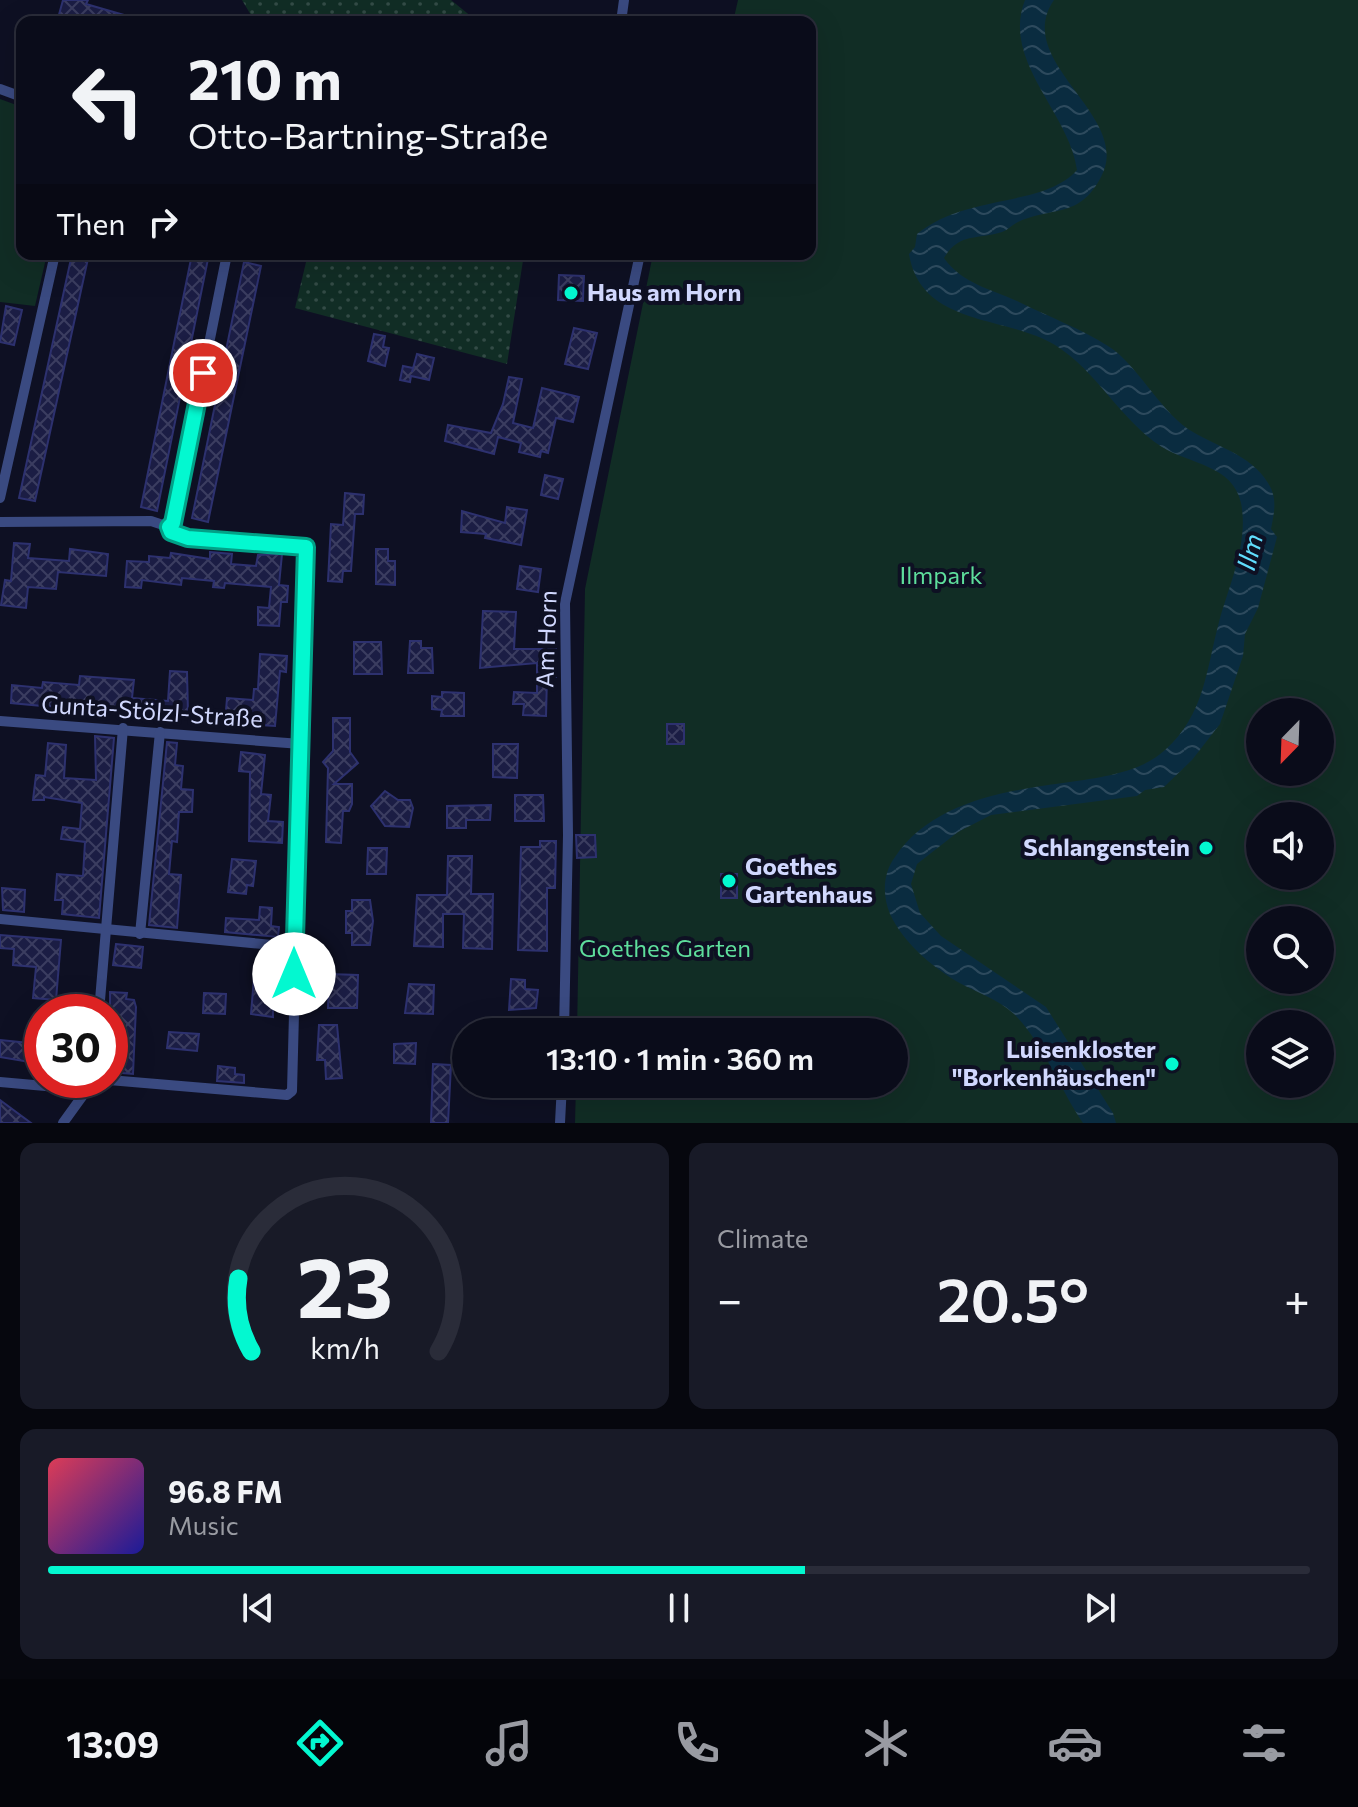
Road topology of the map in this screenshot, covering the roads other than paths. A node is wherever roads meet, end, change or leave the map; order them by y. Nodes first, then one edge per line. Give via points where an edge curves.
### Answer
1 (54, 260) edge
2 (226, 260) edge
3 (639, 260) edge
4 (0, 498) edge
5 (0, 522) edge
6 (169, 527) junction
7 (0, 721) edge
8 (123, 728) junction
9 (160, 732) junction
10 (301, 744) junction
11 (0, 919) edge
12 (107, 930) junction
13 (140, 934) junction
14 (294, 947) junction
15 (101, 994) edge
16 (564, 1018) edge
17 (0, 1082) edge
18 (128, 1082) edge
19 (24, 1083) edge
20 (82, 1098) edge
21 (561, 1098) edge
22 (63, 1123) edge
23 (560, 1123) edge

1 - 4 street
2 - 6 street
3 - 16 street, Am Horn via 565,603
5 - 6 street via 151,521
6 - 10 street via 176,537 306,547
7 - 8 street, Gunta-Stölzl-Straße
8 - 9 street, Gunta-Stölzl-Straße
8 - 12 street
9 - 10 street, Gunta-Stölzl-Straße
9 - 13 street
10 - 14 street
11 - 12 street
12 - 13 street
12 - 15 street
13 - 14 street
14 - 18 street via 292,1091 287,1095
17 - 19 street
20 - 22 street
21 - 23 street

